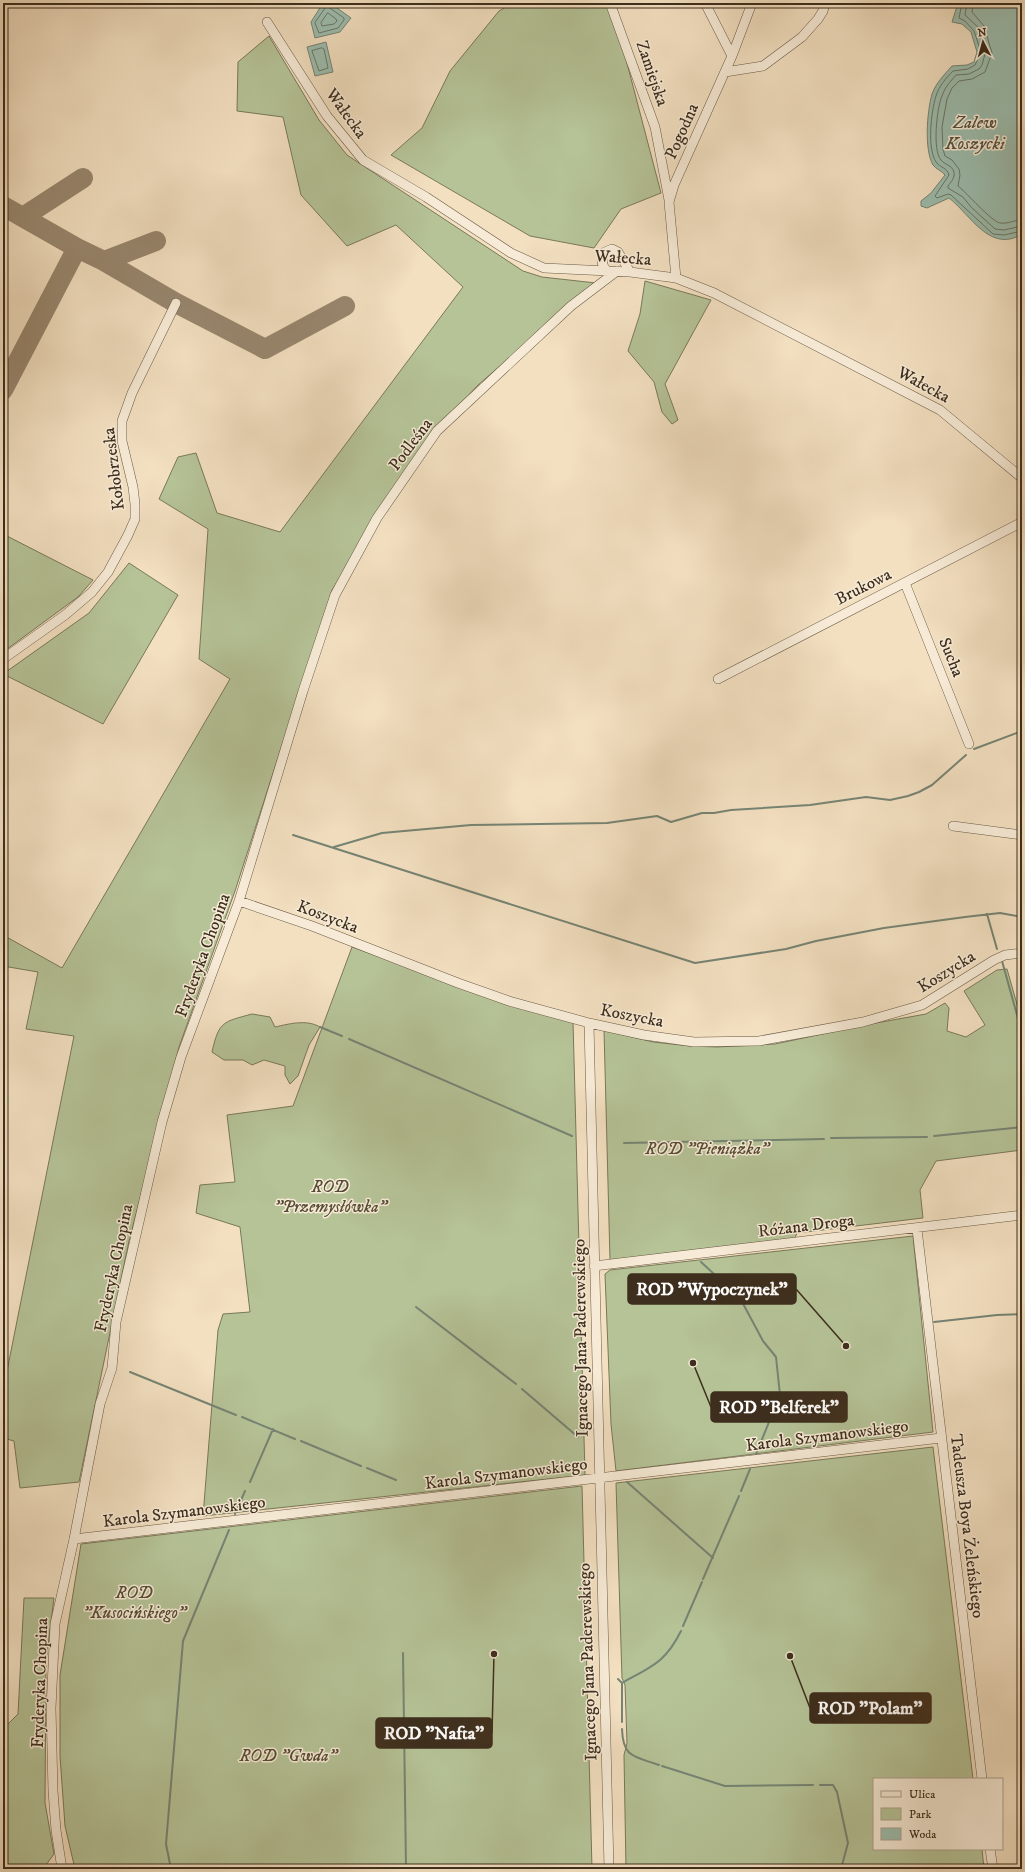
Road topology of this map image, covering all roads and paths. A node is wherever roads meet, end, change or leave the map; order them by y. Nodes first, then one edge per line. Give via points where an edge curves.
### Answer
1 (610, 3) edge
2 (705, 3) edge
3 (752, 3) edge
4 (825, 3) edge
5 (267, 22) dead end
6 (732, 56) junction
7 (725, 72) junction
8 (669, 202) junction
9 (606, 270) junction
10 (617, 271) junction
11 (630, 272) junction
12 (676, 278) junction
13 (176, 303) dead end
14 (1022, 478) edge
15 (1022, 522) edge
16 (905, 583) junction
17 (3, 659) edge
18 (718, 679) dead end
19 (303, 691) joint
20 (969, 744) dead end
21 (953, 826) dead end
22 (1022, 835) edge
23 (239, 900) junction
24 (1022, 953) edge
25 (589, 1023) junction
26 (1022, 1215) edge
27 (917, 1229) junction
28 (594, 1266) junction
29 (941, 1438) junction
30 (599, 1479) junction
31 (74, 1539) junction
32 (982, 1778) edge
33 (990, 1850) edge
34 (62, 1869) edge
35 (609, 1869) edge
36 (993, 1869) edge

1 - 8 street, Zamiejska via 655,127
2 - 6 street
3 - 6 street, Pogodna
4 - 7 street via 818,19 802,37 763,66
5 - 9 street, Wałecka via 327,116 363,160 517,256 544,268
6 - 7 street, Pogodna
7 - 8 street, Pogodna via 674,185
8 - 12 street, Pogodna
9 - 10 street, Wałecka
9 - 11 street via 602,257 610,249 618,252
10 - 11 street, Wałecka
10 - 19 street, Podleśna via 571,306 437,431 377,518 335,594
11 - 12 street, Wałecka
12 - 14 street, Wałecka via 714,293 940,410
13 - 17 street, Kołobrzeska via 132,393 122,420 122,440 135,504 135,519 128,534 108,572 92,592
15 - 16 street, Brukowa
16 - 18 street, Brukowa
16 - 20 street, Sucha
19 - 23 street, Fryderyka Chopina
21 - 22 street
23 - 25 street, Koszycka via 509,1001
23 - 31 street, Fryderyka Chopina via 181,1057 162,1122 116,1322 112,1368 100,1404
24 - 25 street, Koszycka via 1005,955 994,960 922,1004 863,1022 759,1042 694,1042 644,1035
25 - 28 street, Ignacego Jana Paderewskiego
26 - 27 street, Różana Droga
27 - 28 street, Różana Droga
27 - 29 street, Tadeusza Boya Żeleńskiego
28 - 30 street, Ignacego Jana Paderewskiego
29 - 30 street, Karola Szymanowskiego
29 - 32 street, Tadeusza Boya Żeleńskiego
30 - 31 street, Karola Szymanowskiego
30 - 35 street, Ignacego Jana Paderewskiego
31 - 34 street, Fryderyka Chopina via 55,1624 51,1708 52,1791
33 - 36 street

